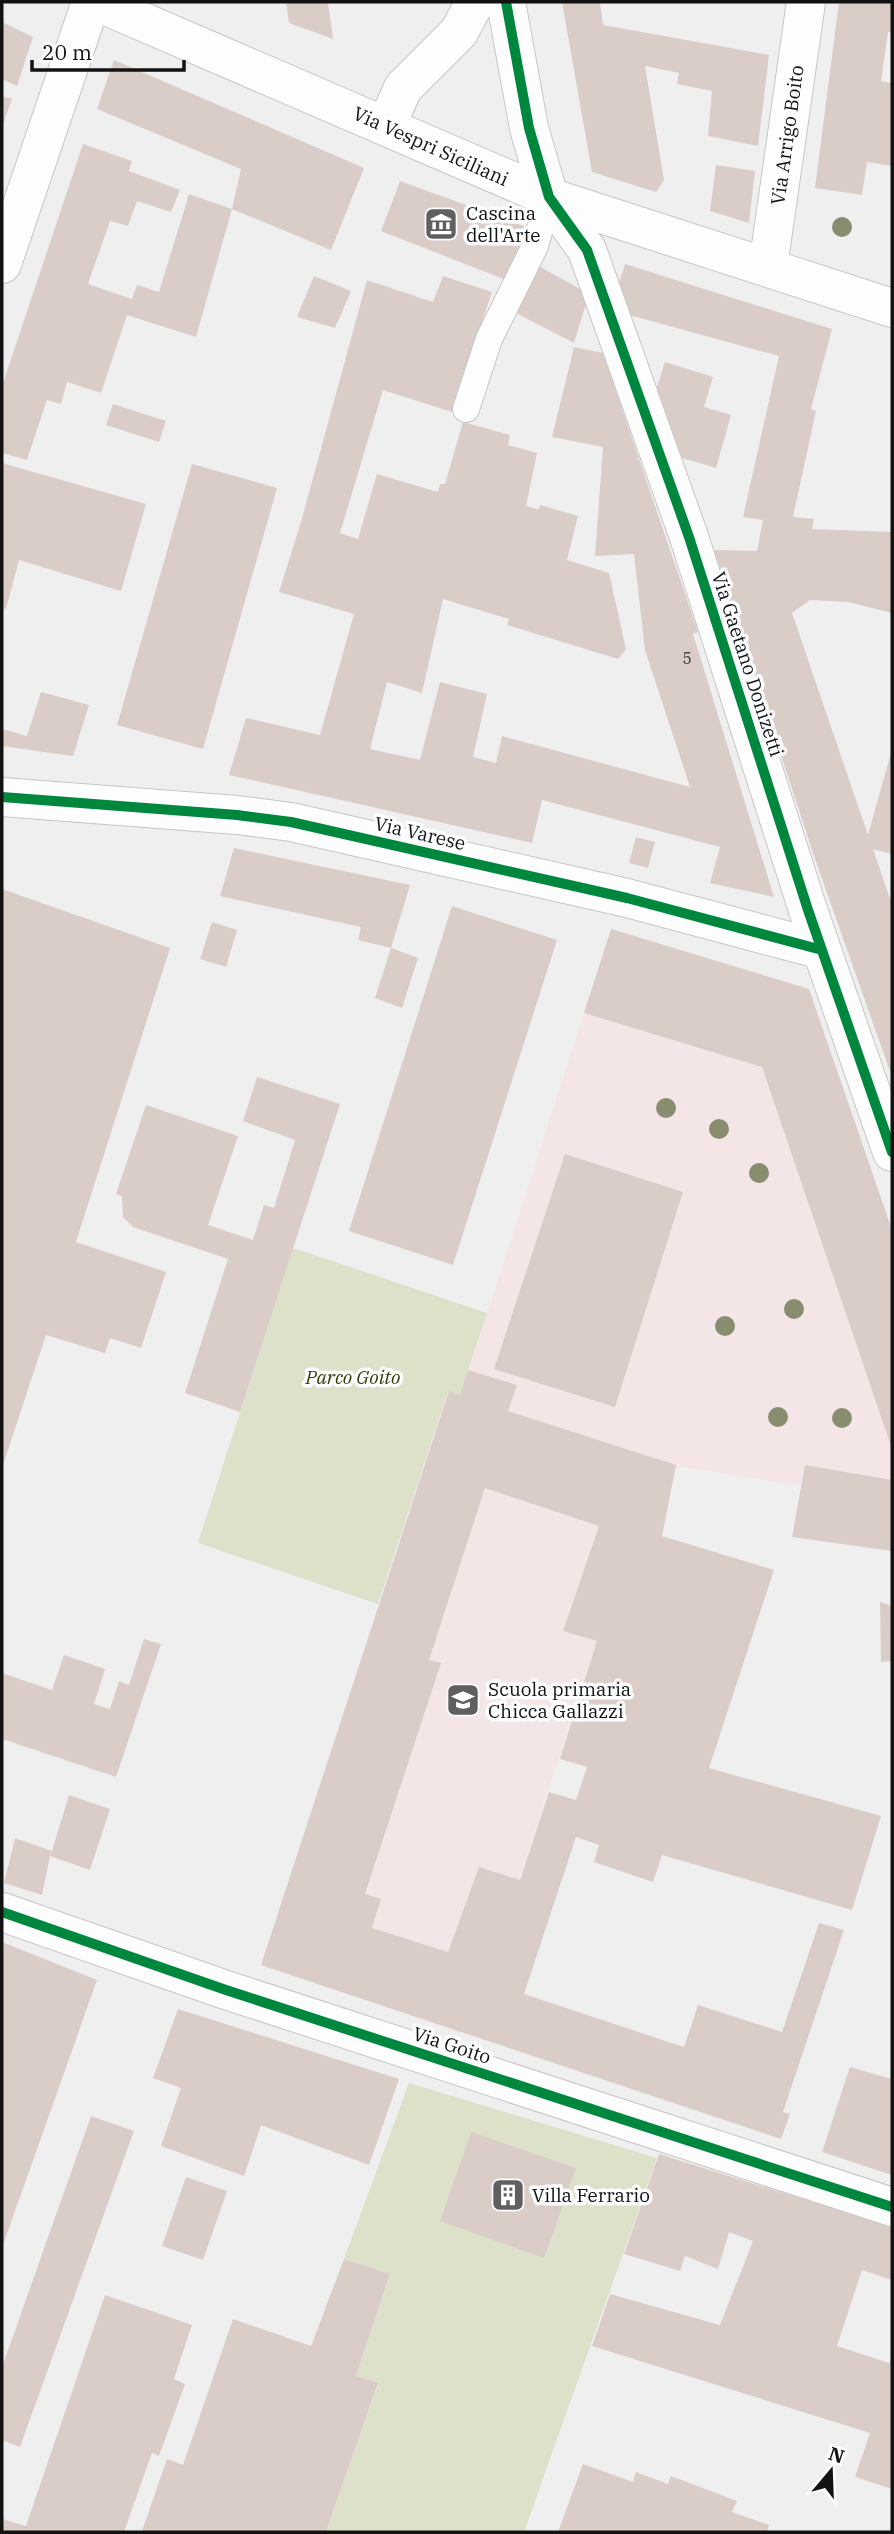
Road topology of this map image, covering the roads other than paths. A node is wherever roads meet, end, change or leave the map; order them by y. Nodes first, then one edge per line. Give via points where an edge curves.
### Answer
1 (91, 2) edge
2 (97, 2) edge
3 (475, 2) edge
4 (506, 2) edge
5 (806, 2) edge
6 (386, 126) junction
7 (549, 197) junction
8 (2, 264) edge
9 (768, 267) junction
10 (892, 308) edge
11 (466, 409) dead end
12 (2, 797) edge
13 (822, 950) junction
14 (892, 1152) edge
15 (2, 1912) edge
16 (892, 2207) edge

1 - 8 street
2 - 6 street, Via Vespri Siciliani
3 - 6 street via 452,39 403,88
4 - 7 street via 529,128
5 - 9 street, Via Arrigo Boito
6 - 7 street, Via Vespri Siciliani
7 - 9 street, Via Vespri Siciliani
7 - 11 lane via 538,239 489,339
7 - 13 street, Via Gaetano Donizetti via 587,250 689,537
9 - 10 street, Via Vespri Siciliani
12 - 13 street, Via Varese via 291,822 627,898
13 - 14 street, Via Gaetano Donizetti
15 - 16 street, Via Goito via 226,1990

